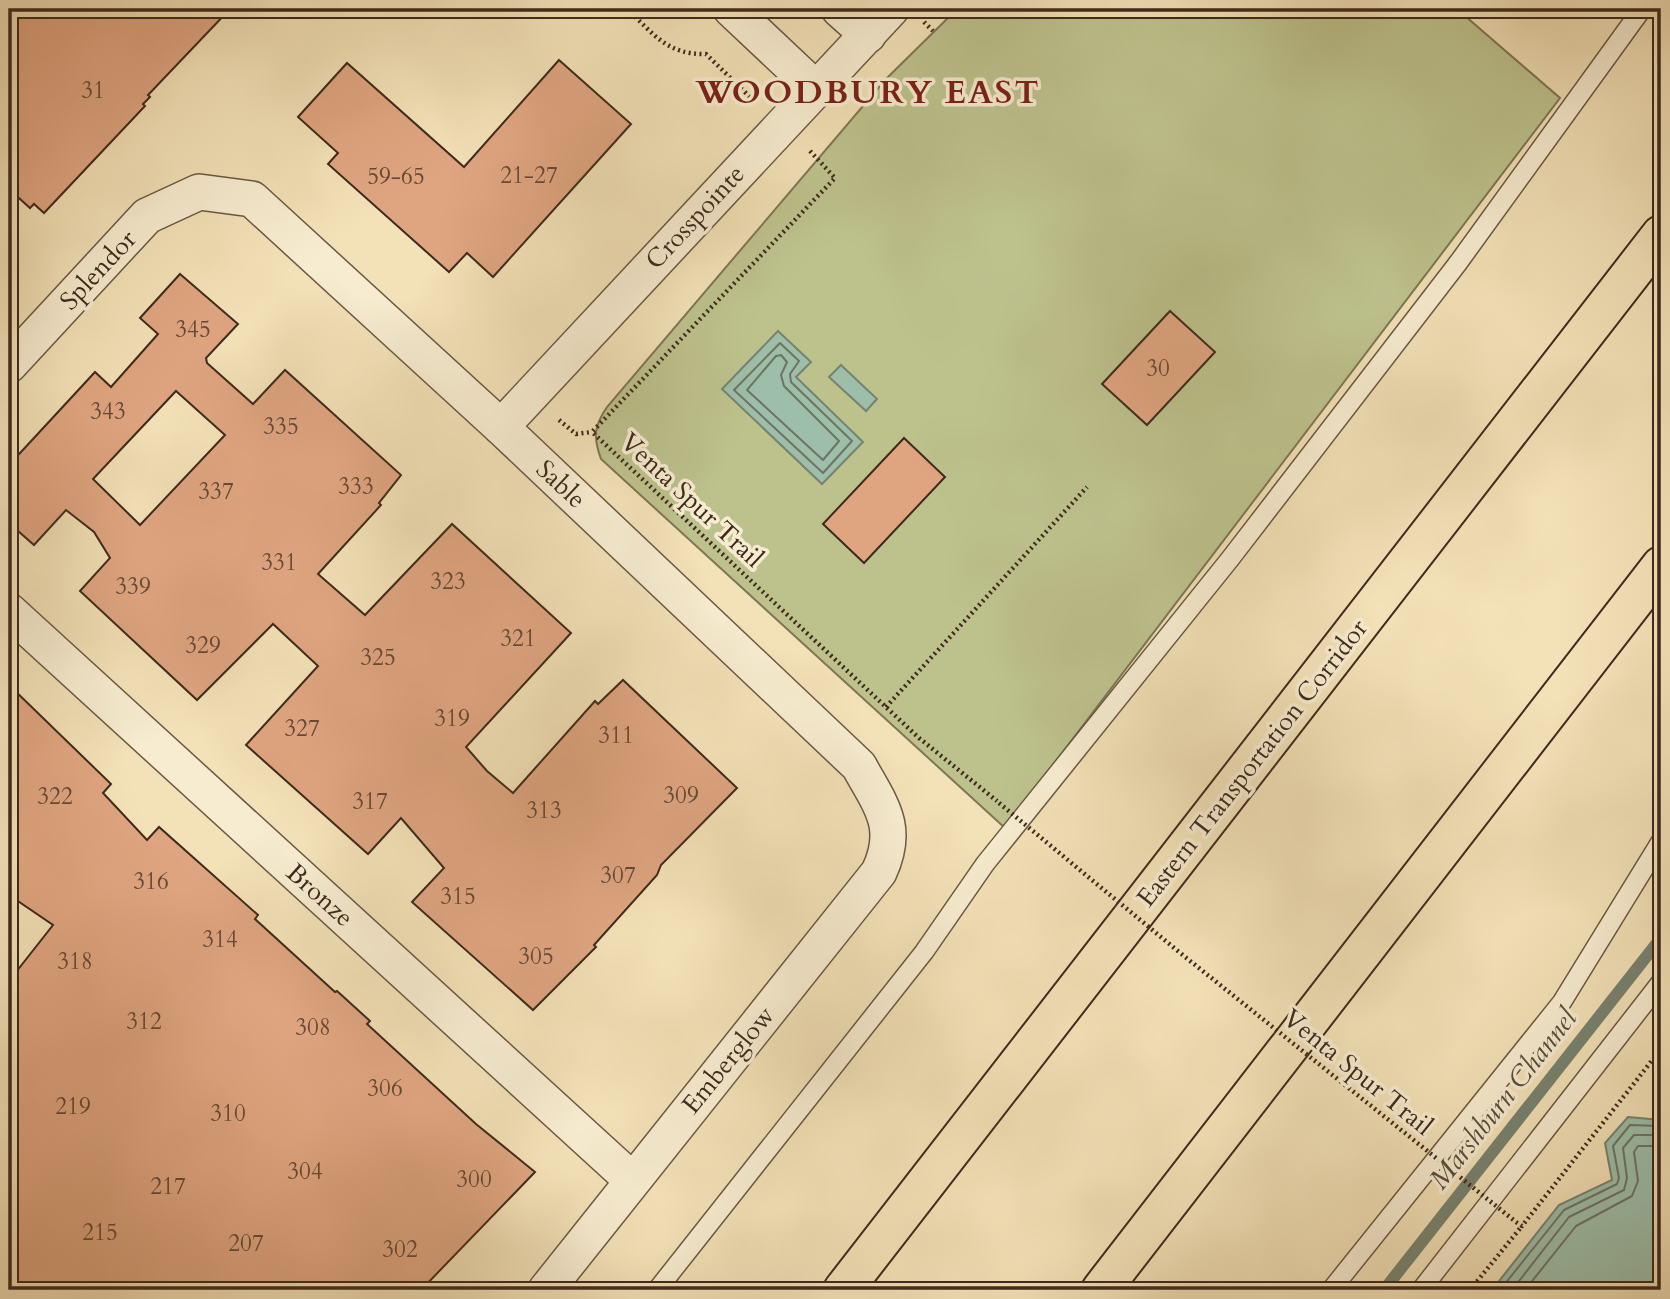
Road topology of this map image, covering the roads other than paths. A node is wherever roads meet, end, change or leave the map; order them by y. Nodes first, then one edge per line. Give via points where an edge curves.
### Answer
1 (731, 9) edge
2 (839, 9) edge
3 (891, 9) edge
4 (1642, 9) edge
5 (868, 35) junction
6 (817, 90) junction
7 (199, 192) joint
8 (1661, 235) edge
9 (9, 365) edge
10 (501, 427) junction
11 (1661, 566) edge
12 (9, 611) edge
13 (888, 821) joint
14 (1661, 841) edge
15 (1661, 982) edge
16 (632, 1180) junction
17 (546, 1290) edge
18 (657, 1290) edge
19 (843, 1290) edge
20 (1101, 1290) edge
21 (1331, 1290) edge
22 (1421, 1290) edge

1 - 6 street
2 - 5 street
3 - 5 street, Crosspointe
4 - 18 lane via 1442,285 985,864 924,952
5 - 6 street, Crosspointe
6 - 10 street, Crosspointe
7 - 9 street, Splendor via 147,216
7 - 10 street, Sable via 252,199
8 - 19 highway, Eastern Transportation Corridor
10 - 13 street, Sable via 859,766
11 - 20 highway
12 - 16 street, Bronze
13 - 16 street, Emberglow via 889,851 879,872
14 - 21 lane via 1562,1003
15 - 22 lane
16 - 17 street, Emberglow

